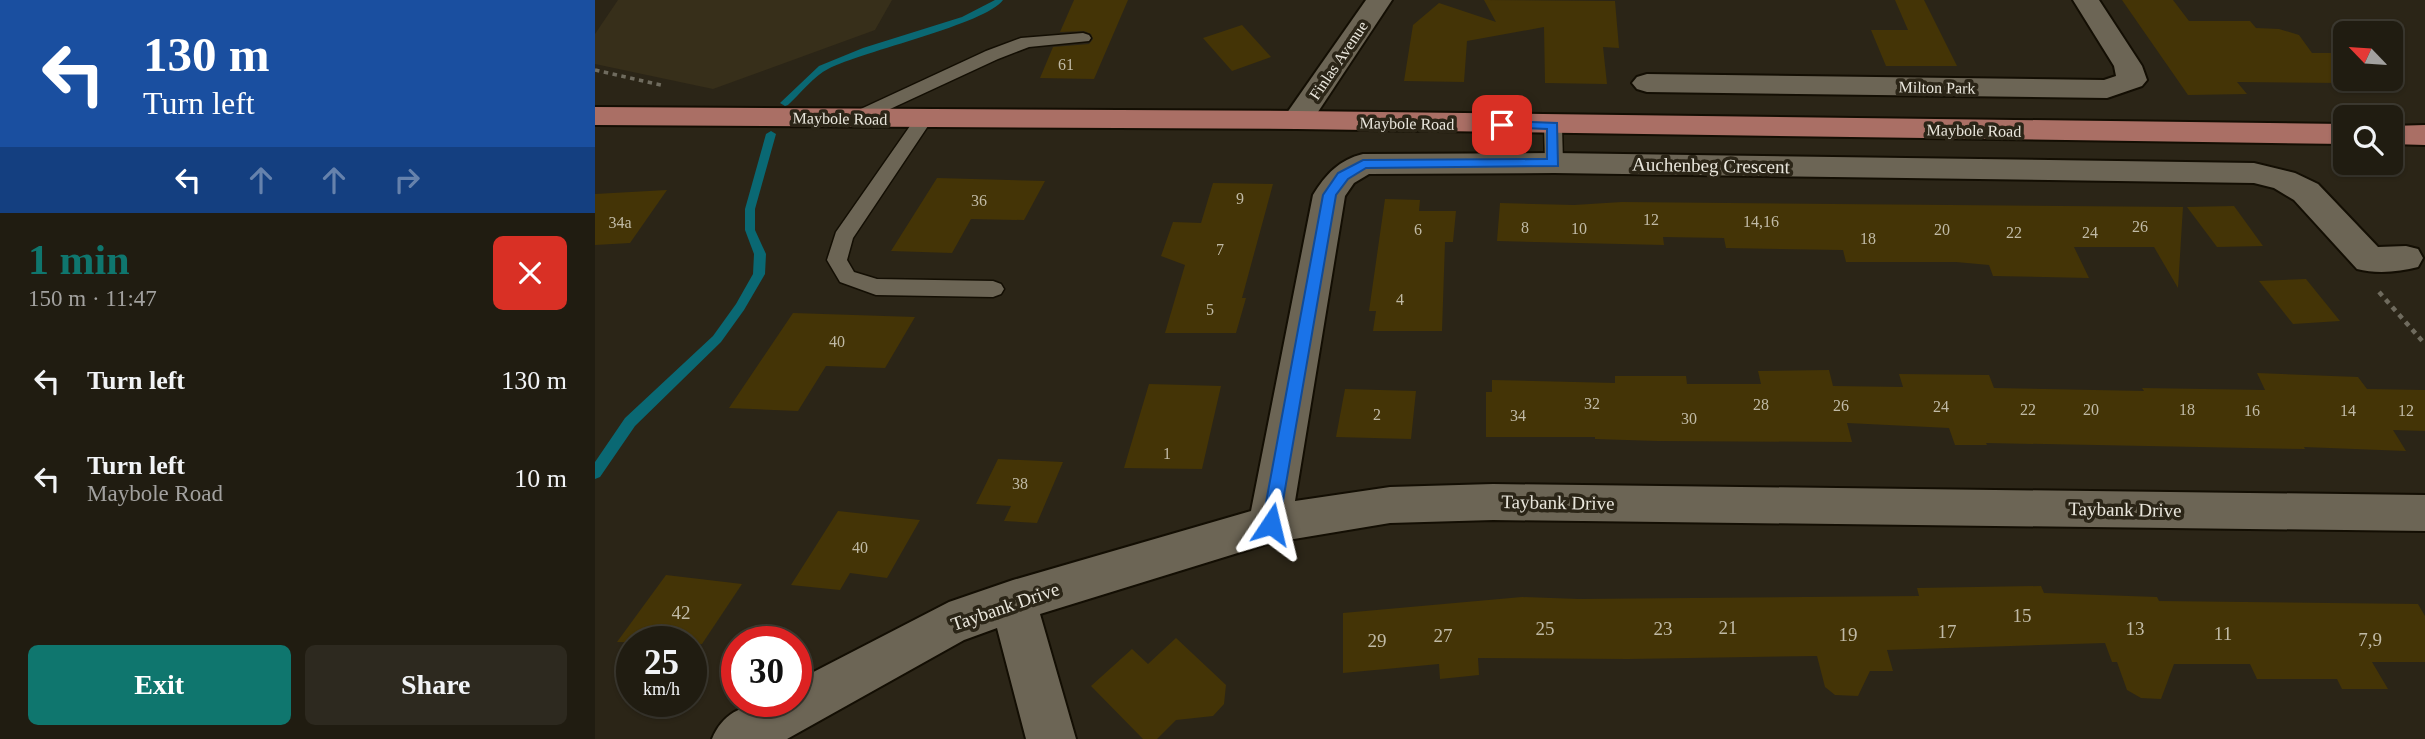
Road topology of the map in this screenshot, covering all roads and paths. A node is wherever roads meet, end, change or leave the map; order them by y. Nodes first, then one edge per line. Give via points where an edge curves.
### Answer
1 (1379, 0) edge
2 (2086, 0) edge
3 (1083, 38) dead end
4 (1647, 83) dead end
5 (595, 116) edge
6 (856, 118) junction
7 (923, 120) junction
8 (1297, 120) junction
9 (1553, 126) junction
10 (2333, 134) edge
11 (2403, 135) edge
12 (2425, 135) edge
13 (1554, 163) junction
14 (2406, 258) dead end
15 (2371, 283) dead end
16 (993, 289) dead end
17 (2425, 344) edge
18 (2425, 513) edge
19 (1271, 524) junction
20 (1013, 601) junction
21 (737, 739) edge
22 (1051, 739) edge

1 - 8 street, Finlas Avenue
2 - 4 street, Milton Park via 2129,66 2132,80 2107,89
3 - 6 lane via 1027,41
5 - 6 main road, Maybole Road
6 - 7 main road, Maybole Road
7 - 8 main road, Maybole Road
7 - 16 lane via 843,237 837,260 847,277 876,287
8 - 9 main road, Maybole Road
9 - 10 main road, Maybole Road
9 - 13 lane
11 - 12 main road
13 - 14 street, Auchenbeg Crescent via 2254,173 2284,180 2306,192 2369,260
13 - 19 street, Auchenbeg Crescent via 1392,162 1363,164 1343,176 1329,195
15 - 17 path
18 - 19 street, Taybank Drive via 1493,502 1390,505
19 - 20 street, Taybank Drive
20 - 21 street, Taybank Drive via 949,624
20 - 22 street

